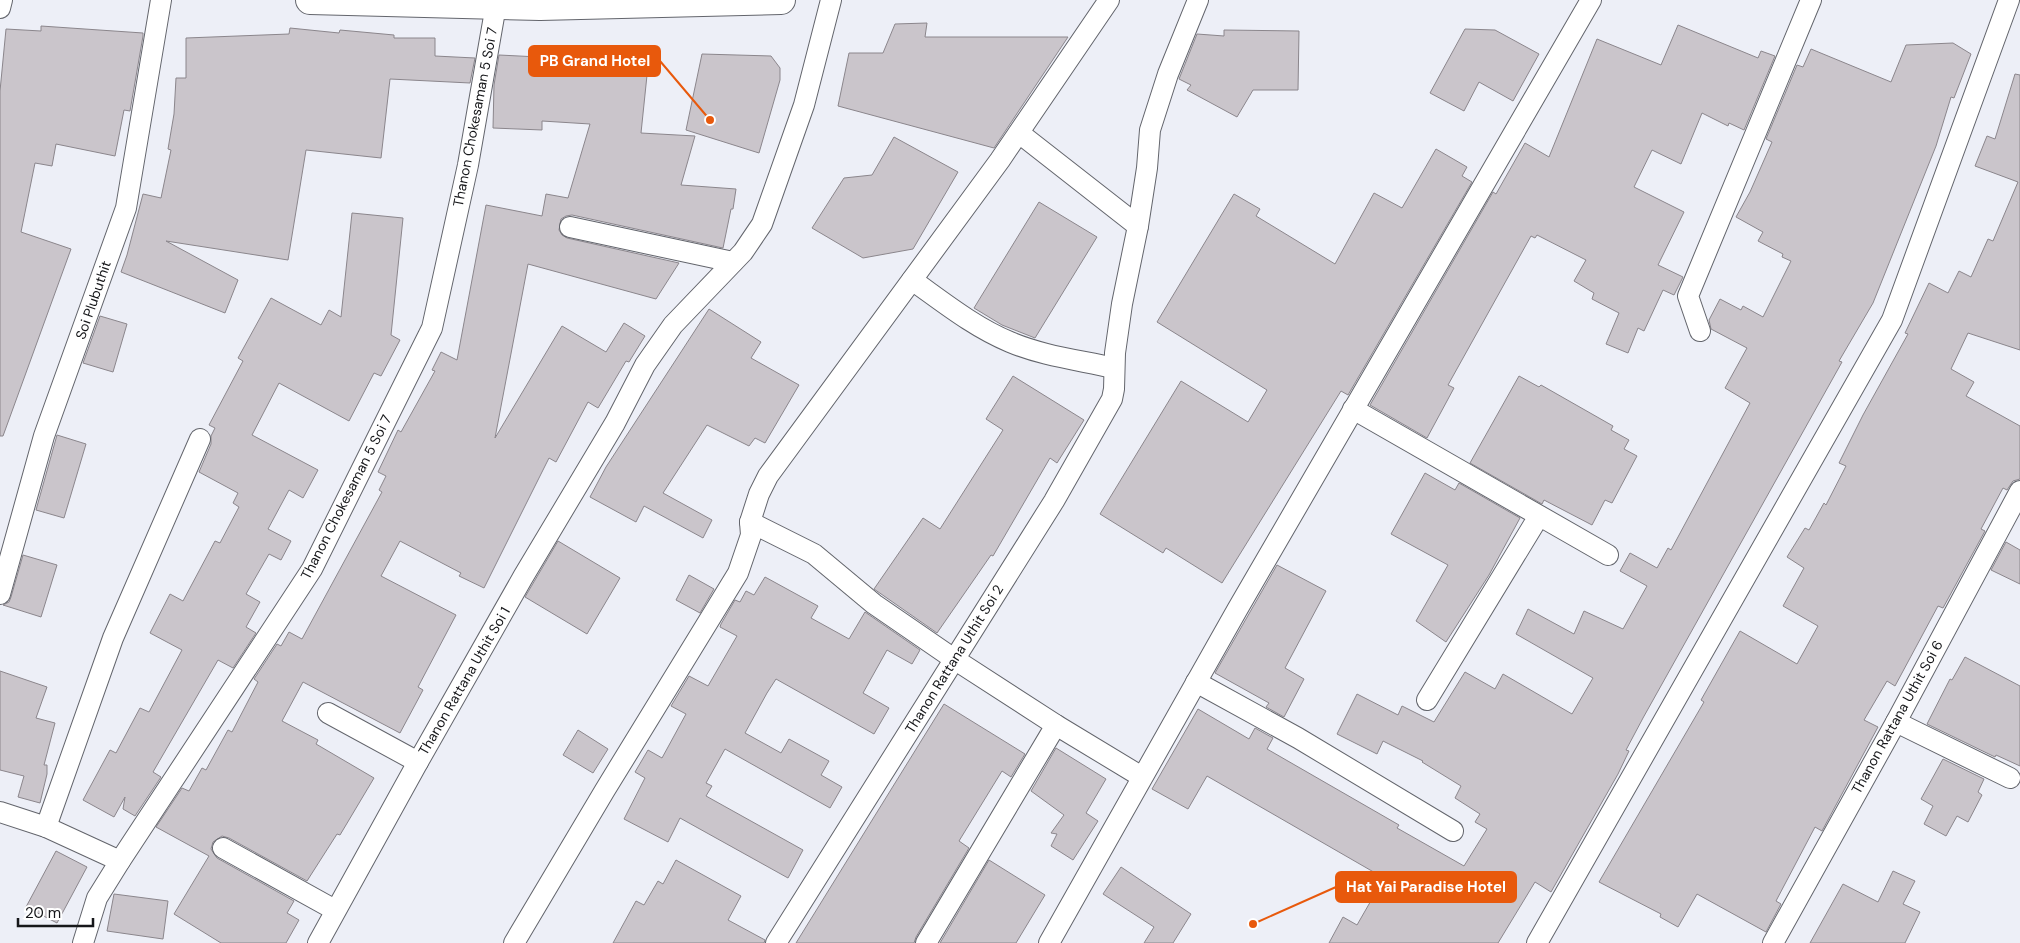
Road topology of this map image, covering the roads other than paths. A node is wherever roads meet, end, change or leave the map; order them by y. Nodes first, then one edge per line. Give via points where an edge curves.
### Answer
1 (2, 0) edge
2 (161, 0) edge
3 (310, 0) edge
4 (324, 0) edge
5 (781, 0) edge
6 (831, 0) edge
7 (1109, 0) edge
8 (1198, 0) edge
9 (1591, 0) edge
10 (1811, 0) edge
11 (2010, 0) edge
12 (496, 5) junction
13 (0, 8) edge
14 (1018, 133) junction
15 (1138, 226) junction
16 (570, 227) dead end
17 (733, 262) junction
18 (912, 280) junction
19 (1700, 332) dead end
20 (1114, 368) junction
21 (1354, 409) junction
22 (200, 439) dead end
23 (2020, 491) edge
24 (1540, 516) junction
25 (750, 522) junction
26 (1608, 555) dead end
27 (0, 594) edge
28 (954, 659) junction
29 (1196, 682) junction
30 (1426, 700) dead end
31 (328, 713) dead end
32 (1896, 722) junction
33 (1056, 725) junction
34 (418, 762) junction
35 (1142, 777) junction
36 (2010, 778) dead end
37 (0, 812) edge
38 (46, 827) junction
39 (1453, 831) dead end
40 (222, 848) dead end
41 (120, 861) junction
42 (335, 910) junction
43 (83, 943) edge
44 (318, 943) edge
45 (514, 943) edge
46 (776, 943) edge
47 (926, 943) edge
48 (1049, 943) edge
49 (1537, 943) edge
50 (1772, 943) edge

1 - 13 street
2 - 27 street, Soi Plubuthit via 126,208 44,436
3 - 4 street
4 - 12 street
5 - 12 street
6 - 17 street, Thanon Rattana Uthit Soi 1 via 804,105 762,224
7 - 14 street
8 - 15 street, Thanon Rattana Uthit Soi 2 via 1168,74 1150,130
9 - 21 street
10 - 19 street via 1688,296
11 - 49 street via 1892,320
12 - 41 street, Thanon Chokesaman 5 Soi 7 via 468,165 432,328 312,569
14 - 15 street
14 - 18 street
15 - 20 street, Thanon Rattana Uthit Soi 2 via 1122,304
16 - 17 street
17 - 34 street, Thanon Rattana Uthit Soi 1 via 674,325 645,365 615,423
18 - 20 street via 960,314 1007,341 1048,354
18 - 25 street via 768,476 758,494
20 - 28 street, Thanon Rattana Uthit Soi 2 via 1112,399 1054,501
21 - 24 street
21 - 29 street
22 - 38 street via 113,638
23 - 32 street, Thanon Rattana Uthit Soi 6
24 - 26 street
24 - 30 street
25 - 28 street via 814,554 874,604
25 - 45 street via 751,536 738,573
28 - 33 street
28 - 46 street, Thanon Rattana Uthit Soi 2
29 - 35 street
29 - 39 street via 1298,738
31 - 34 street
32 - 36 street
32 - 50 street, Thanon Rattana Uthit Soi 6
33 - 35 street
33 - 47 street
34 - 42 street, Thanon Rattana Uthit Soi 1
35 - 48 street
37 - 38 street
38 - 41 street
40 - 42 street
41 - 43 street, Thanon Chokesaman 5 Soi 7 via 97,898
42 - 44 street, Thanon Rattana Uthit Soi 1

